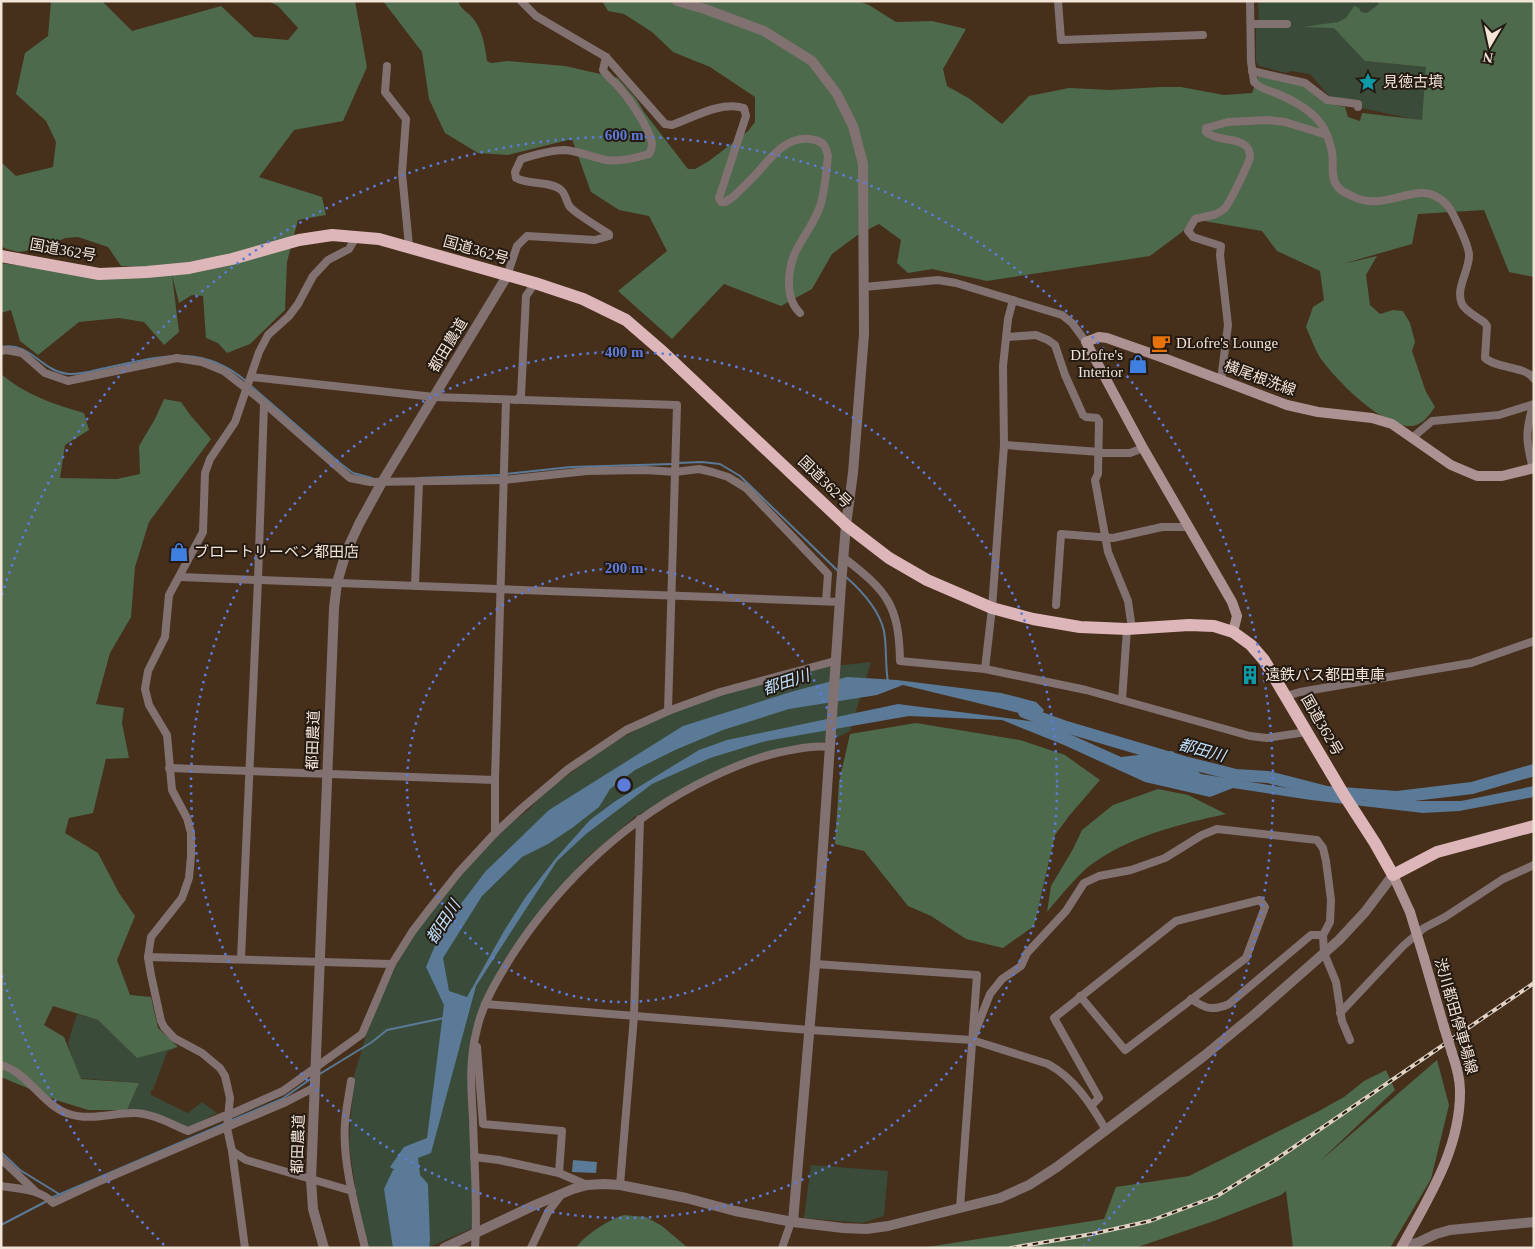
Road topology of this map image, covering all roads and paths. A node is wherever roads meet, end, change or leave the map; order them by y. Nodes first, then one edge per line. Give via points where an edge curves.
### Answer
1 (521, 1) edge
2 (677, 1) edge
3 (1058, 1) edge
4 (1250, 1) edge
5 (1251, 24) junction
6 (1287, 24) dead end
7 (1203, 35) dead end
8 (606, 58) junction
9 (387, 66) dead end
10 (1252, 71) junction
11 (1358, 107) dead end
12 (1327, 135) junction
13 (356, 237) junction
14 (409, 246) junction
15 (1, 256) edge
16 (507, 276) junction
17 (535, 283) junction
18 (864, 287) junction
19 (1013, 300) junction
20 (800, 313) dead end
21 (1006, 337) junction
22 (1086, 342) junction
23 (1, 351) edge
24 (1534, 379) edge
25 (1221, 380) junction
26 (249, 383) junction
27 (434, 397) junction
28 (506, 400) junction
29 (516, 400) junction
30 (264, 404) junction
31 (1533, 404) edge
32 (1412, 438) junction
33 (1004, 445) junction
34 (1143, 448) junction
35 (1100, 452) junction
36 (1534, 468) edge
37 (675, 471) junction
38 (504, 476) junction
39 (382, 482) junction
40 (418, 482) junction
41 (846, 524) junction
42 (1189, 527) junction
43 (1105, 538) junction
44 (844, 562) junction
45 (180, 577) junction
46 (258, 580) junction
47 (337, 583) junction
48 (415, 586) junction
49 (500, 589) junction
50 (671, 595) junction
51 (826, 601) junction
52 (840, 602) junction
53 (1056, 605) dead end
54 (992, 608) junction
55 (1130, 629) junction
56 (1233, 632) junction
57 (1534, 640) edge
58 (835, 664) junction
59 (985, 669) junction
60 (1286, 696) junction
61 (1122, 700) junction
62 (668, 711) junction
63 (1306, 732) junction
64 (830, 747) junction
65 (169, 768) junction
66 (250, 771) junction
67 (327, 773) junction
68 (495, 780) junction
69 (640, 819) junction
70 (1534, 826) edge
71 (495, 833) junction
72 (1534, 865) edge
73 (1393, 874) junction
74 (1324, 935) junction
75 (1324, 953) junction
76 (148, 957) junction
77 (241, 959) junction
78 (320, 962) junction
79 (392, 964) junction
80 (815, 964) junction
81 (1080, 996) junction
82 (1191, 999) junction
83 (485, 1004) junction
84 (1340, 1013) junction
85 (634, 1016) junction
86 (810, 1030) junction
87 (476, 1032) junction
88 (972, 1040) junction
89 (1350, 1040) dead end
90 (1, 1065) edge
91 (316, 1069) junction
92 (351, 1081) dead end
93 (316, 1085) junction
94 (1092, 1105) junction
95 (229, 1122) junction
96 (1106, 1130) junction
97 (232, 1151) junction
98 (474, 1158) junction
99 (1, 1159) edge
100 (559, 1173) junction
101 (311, 1180) junction
102 (587, 1185) junction
103 (620, 1185) junction
104 (1, 1186) edge
105 (35, 1191) junction
106 (352, 1191) junction
107 (561, 1195) junction
108 (960, 1208) junction
109 (793, 1222) junction
110 (1534, 1222) edge
111 (473, 1234) junction
112 (1402, 1247) edge
113 (245, 1248) edge
114 (324, 1248) edge
115 (366, 1248) edge
116 (444, 1248) edge
117 (475, 1248) edge
118 (531, 1248) edge
119 (782, 1248) edge

1 - 8 street via 536,16
2 - 18 street via 764,31 812,61 837,94 853,126 864,164
3 - 7 street via 1061,40
4 - 5 street
5 - 6 street
5 - 10 street
8 - 16 street via 603,70 625,94 648,132 652,144 649,154 608,160 561,150 521,159 516,178 561,189 573,210 609,236 595,240 527,236 516,246
8 - 20 street via 665,124 717,108 736,105 744,108 746,116 719,198 721,202 733,197 771,156 790,141 811,139 827,148 820,208 791,258 789,294
9 - 14 street via 385,92 406,119 402,173
10 - 11 street via 1305,83 1327,100 1358,104
10 - 12 street via 1256,85 1279,94 1309,113 1321,123
12 - 24 street via 1332,153 1333,180 1345,192 1364,202 1389,201 1426,192 1446,204 1469,252 1460,297 1463,306 1487,326 1485,358 1494,364 1525,372
12 - 25 street via 1268,120 1228,122 1206,128 1211,136 1241,143 1250,153 1226,208 1195,219 1188,231 1192,237 1221,246 1228,325
13 - 14 highway, 国道362号
13 - 15 highway, 国道362号 via 332,235 299,240 190,268 147,272 99,274
13 - 26 street via 349,249 328,260 312,276 298,304 268,336
14 - 16 highway, 国道362号
16 - 17 highway, 国道362号
16 - 27 street, 都田農道
17 - 29 street via 526,296 521,396
17 - 41 highway, 国道362号 via 583,299 626,320
18 - 19 street via 938,280
18 - 41 street via 864,334
19 - 21 street
19 - 22 street via 1062,315
21 - 33 street
21 - 35 street via 1036,335 1055,346 1083,415 1099,421
22 - 25 main road, 横尾根洗線 via 1107,338
22 - 34 main road
23 - 26 street via 22,354 45,373 68,382 177,358 202,362
25 - 32 main road, 横尾根洗線 via 1287,405 1392,424
26 - 27 street
26 - 30 street
26 - 45 street via 235,422 210,459 205,473 203,532
27 - 28 street
27 - 39 street, 都田農道
28 - 29 street
28 - 38 street
29 - 37 street via 677,405
30 - 39 street via 350,478
30 - 46 street
31 - 32 street via 1499,414 1432,421
31 - 36 street via 1526,442
32 - 36 main road, 横尾根洗線 via 1451,465 1477,476 1502,476
33 - 35 street
33 - 54 street
34 - 35 street via 1130,453
34 - 42 main road
35 - 43 street via 1096,480
37 - 38 street via 587,471
37 - 50 street
37 - 51 street via 699,469 712,472 728,476 746,488 828,574
38 - 40 street
38 - 49 street
39 - 40 street
39 - 47 street, 都田農道 via 346,552
40 - 48 street
41 - 44 street
41 - 54 highway, 国道362号 via 889,558 927,580
42 - 43 street via 1162,527
42 - 56 main road via 1232,602 1237,616
43 - 53 street via 1061,534
43 - 55 street via 1128,601
44 - 52 street
44 - 59 street via 863,573 883,592 895,613 900,660
45 - 46 street
45 - 65 street via 169,595 165,637 148,671 145,689 149,705 167,735
46 - 47 street
46 - 66 street
47 - 48 street
47 - 67 street, 都田農道
48 - 49 street
49 - 50 street
49 - 68 street
50 - 51 street
50 - 62 street
51 - 52 street
52 - 58 street
54 - 55 highway, 国道362号 via 1080,627
54 - 59 street
55 - 56 highway, 国道362号 via 1189,625 1214,626
55 - 61 street
56 - 60 highway, 国道362号 via 1264,660
57 - 60 street via 1471,663
58 - 62 street via 720,692
58 - 64 street
59 - 61 street
60 - 63 highway, 国道362号
61 - 63 street via 1250,736 1267,738
62 - 71 street via 626,730 590,753
63 - 73 highway, 国道362号
64 - 69 street via 802,748 750,761 683,792
64 - 80 street
65 - 66 street
65 - 76 street via 172,790 191,833 189,878 182,898 151,937
66 - 67 street
66 - 77 street
67 - 68 street
67 - 78 street, 都田農道
68 - 71 street
69 - 83 street via 606,846 548,906 507,963
69 - 85 street
70 - 73 highway via 1437,852
71 - 79 street via 428,911
72 - 84 street via 1503,879 1424,928
73 - 75 street via 1366,912
73 - 112 main road, 渋川都田停車場線, bridge via 1410,912 1458,1073 1460,1091 1457,1122 1446,1164
74 - 75 street
74 - 82 street via 1311,935 1229,1004 1218,1009 1207,1008
74 - 88 street via 1330,922 1331,900 1323,848 1317,840 1217,829 1165,858 1084,883 1066,911 1027,953 1021,966 1002,979 990,994
75 - 84 street via 1336,982
75 - 96 street via 1204,1056
76 - 77 street
76 - 95 street via 161,1021 174,1038 202,1053 226,1076 230,1098
77 - 78 street
78 - 79 street
78 - 91 street, 都田農道
79 - 91 street via 362,1034
80 - 86 street
80 - 88 street via 978,975
81 - 82 street via 1125,1050
81 - 82 street via 1176,921 1260,900 1266,907 1246,958
81 - 94 street via 1054,1018 1099,1098
83 - 85 street
83 - 87 street
84 - 89 street
85 - 86 street
85 - 103 street
86 - 88 street
86 - 109 street
87 - 98 street via 471,1079
87 - 100 street via 483,1124 562,1131
88 - 94 street via 1048,1064 1070,1080
88 - 108 street
90 - 95 street via 17,1072 59,1109 78,1116 147,1114 188,1131 224,1116
91 - 93 street, 都田農道
91 - 95 street
92 - 106 street via 345,1124
93 - 95 street via 286,1102
93 - 101 street, 都田農道
94 - 96 street
95 - 97 street
95 - 105 street via 100,1181 50,1200
96 - 108 street via 1029,1186 1000,1198
97 - 101 street via 246,1160
97 - 113 street
98 - 100 street
98 - 111 street
99 - 105 street
100 - 102 street
101 - 106 street
101 - 114 street, 都田農道 via 313,1209
102 - 103 street
102 - 107 street
103 - 109 street
104 - 105 street
106 - 115 street
107 - 111 street
107 - 118 street via 548,1212
108 - 109 street via 866,1229
109 - 119 street
110 - 112 street via 1450,1230
111 - 116 street
111 - 117 street

